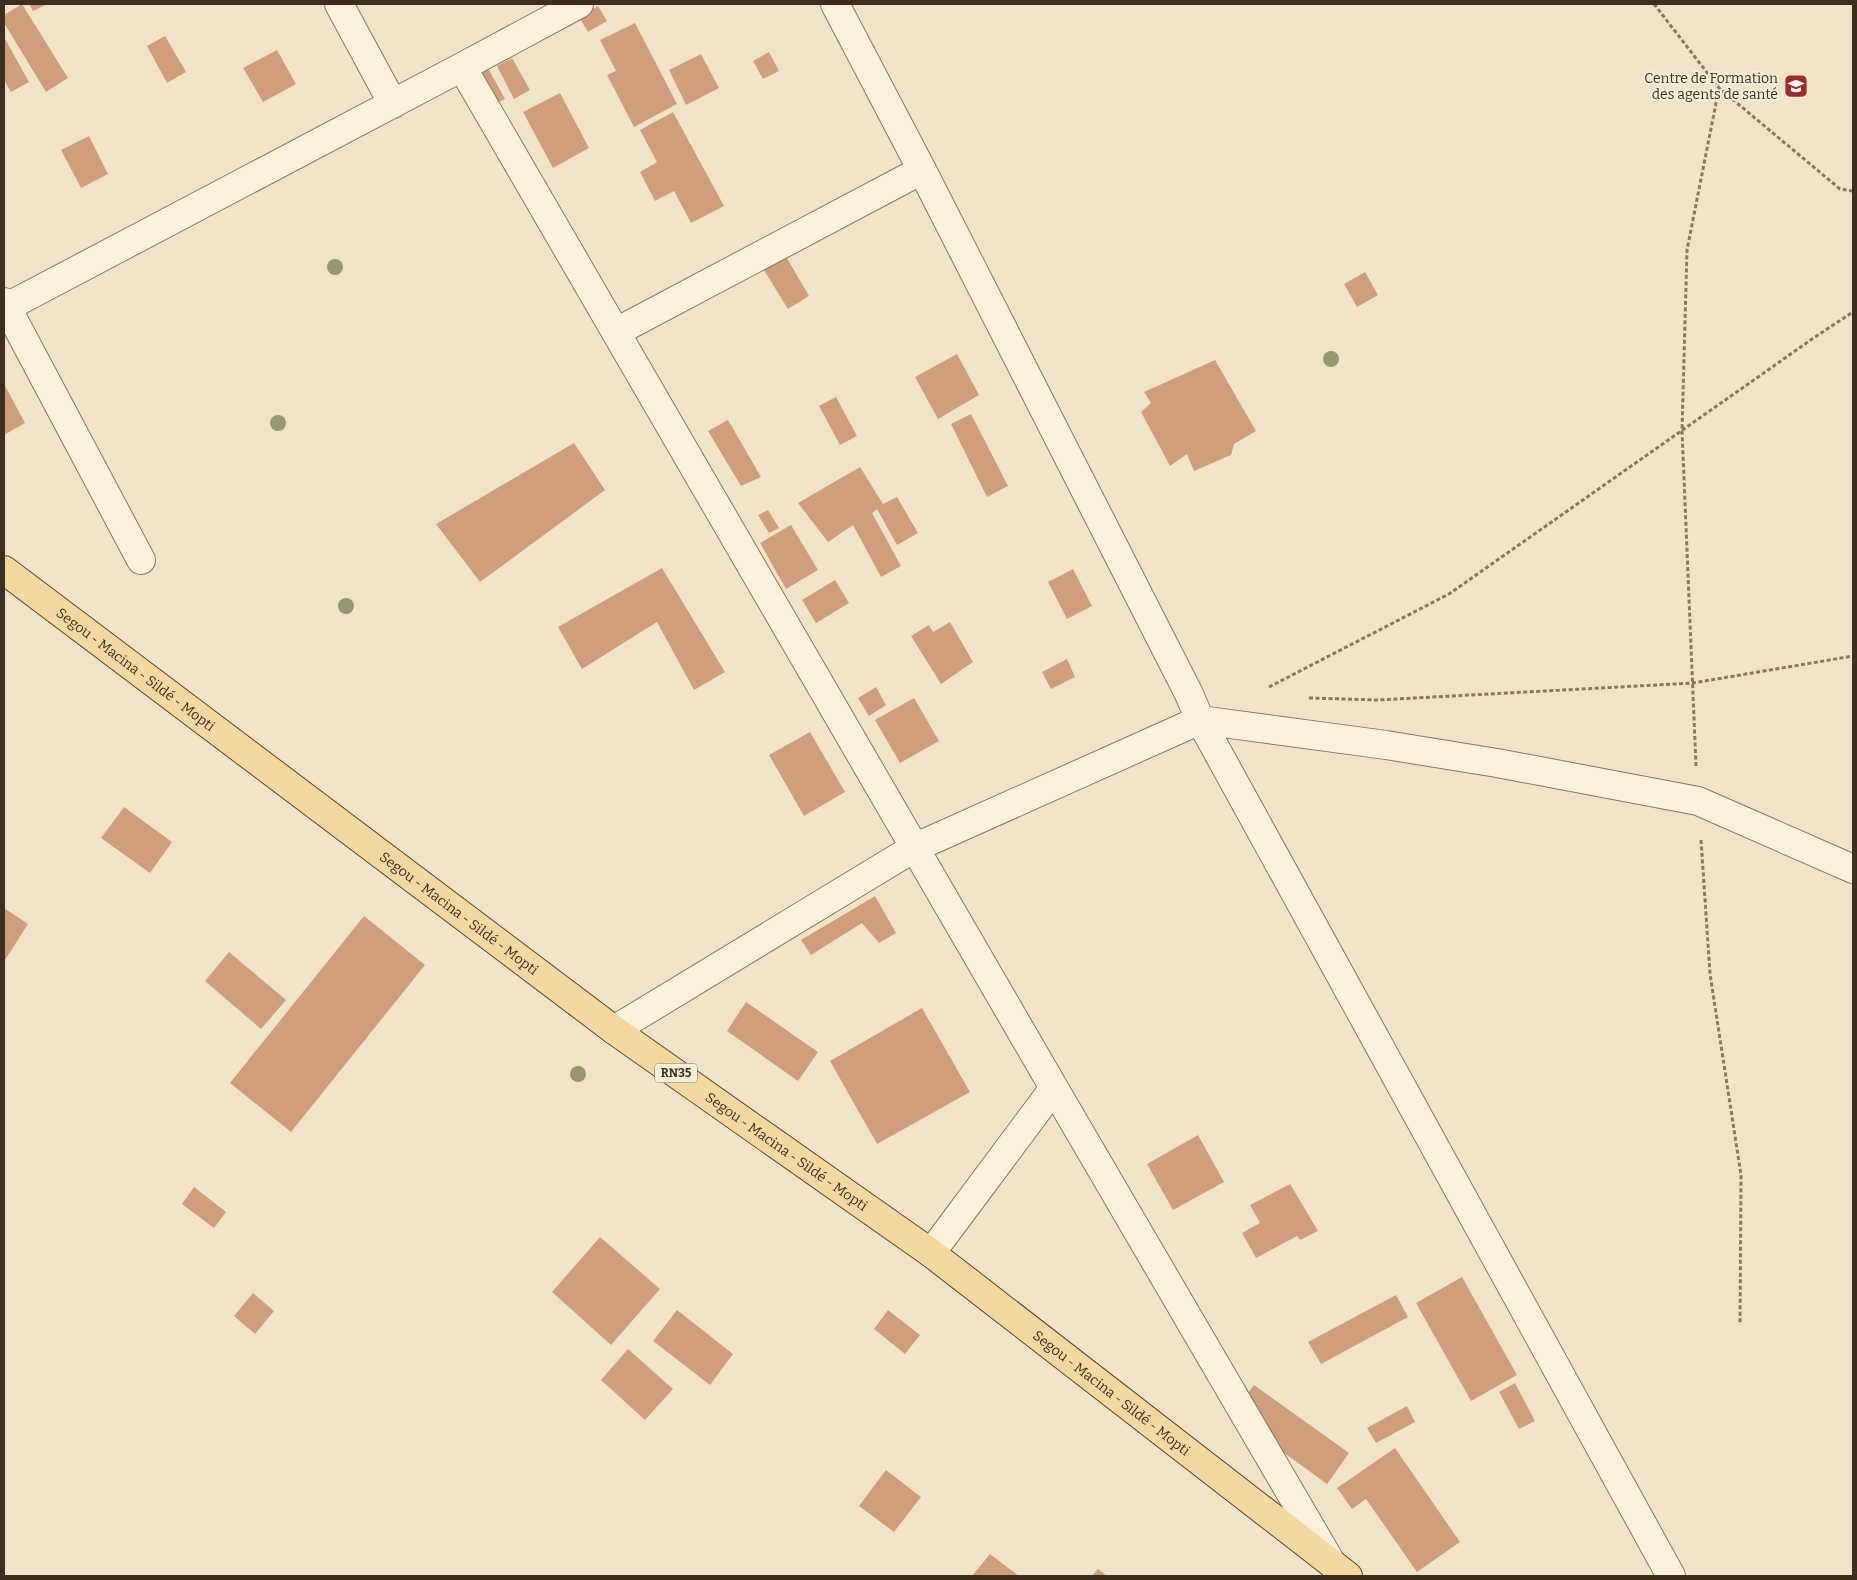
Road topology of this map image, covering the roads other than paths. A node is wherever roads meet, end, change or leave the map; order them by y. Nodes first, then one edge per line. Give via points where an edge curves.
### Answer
1 (339, 4) edge
2 (579, 4) edge
3 (835, 4) edge
4 (462, 67) junction
5 (392, 104) junction
6 (922, 170) junction
7 (5, 304) edge
8 (616, 332) junction
9 (141, 560) dead end
10 (4, 570) edge
11 (1200, 720) junction
12 (914, 848) junction
13 (1853, 869) edge
14 (614, 1030) junction
15 (1054, 1088) junction
16 (931, 1253) junction
17 (1340, 1571) edge
18 (1671, 1576) edge

1 - 5 street
2 - 4 street
3 - 6 street
4 - 5 street
4 - 8 street
5 - 7 street
6 - 8 street
6 - 11 street
7 - 9 street
8 - 12 street
10 - 14 main road, Segou - Macina - Sildé - Mopti / RN35
11 - 12 street
11 - 13 street via 1386,745 1698,801
11 - 18 street
12 - 14 street
12 - 15 street
14 - 16 main road, Segou - Macina - Sildé - Mopti / RN35
15 - 16 street
15 - 17 street
16 - 17 main road, Segou - Macina - Sildé - Mopti / RN35

